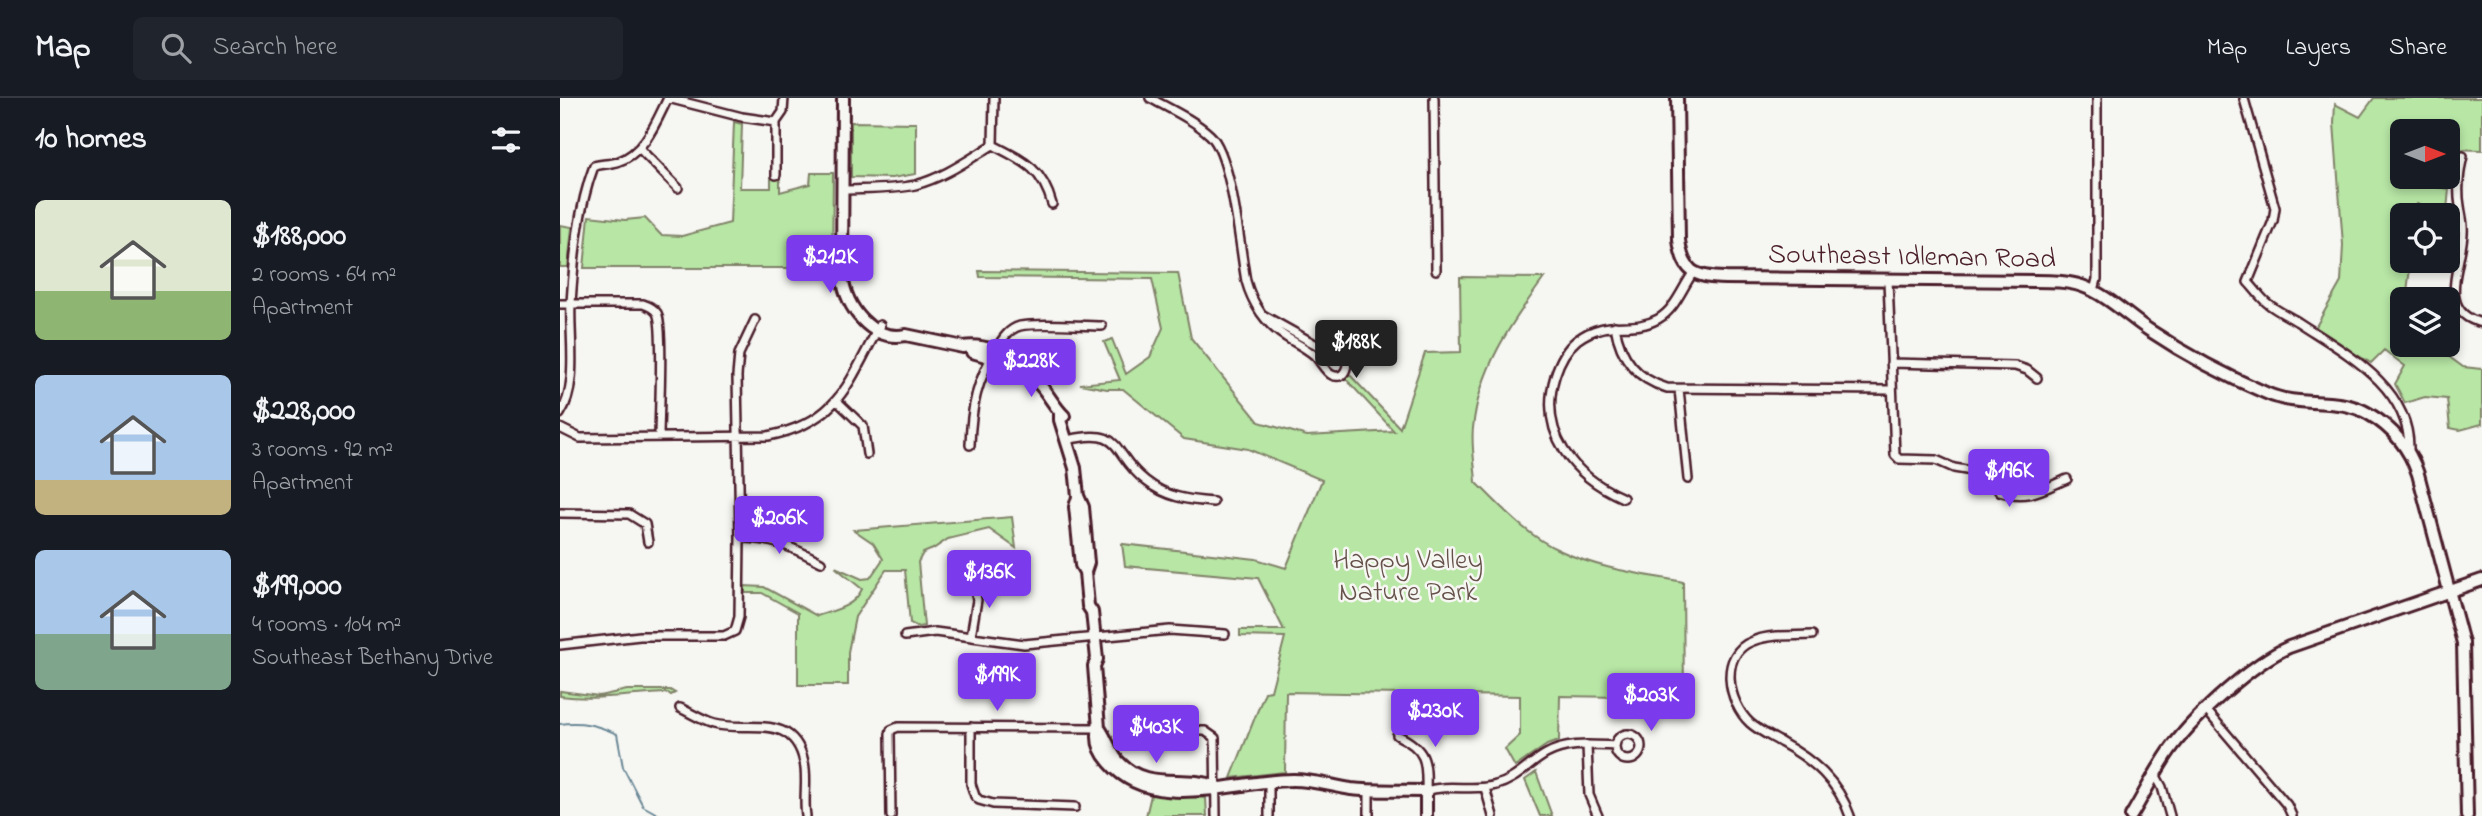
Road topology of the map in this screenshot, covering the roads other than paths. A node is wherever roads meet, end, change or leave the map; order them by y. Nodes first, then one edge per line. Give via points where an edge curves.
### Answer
1 (668, 98) edge
2 (784, 98) edge
3 (843, 98) edge
4 (994, 98) edge
5 (1150, 98) edge
6 (1434, 98) edge
7 (1677, 98) edge
8 (2097, 98) edge
9 (2244, 99) edge
10 (776, 122) junction
11 (993, 145) junction
12 (639, 148) junction
13 (2463, 156) dead end
14 (776, 175) dead end
15 (678, 188) dead end
16 (844, 190) junction
17 (1052, 204) dead end
18 (1436, 270) dead end
19 (1693, 273) junction
20 (1888, 280) junction
21 (2094, 291) junction
22 (560, 304) edge
23 (571, 304) junction
24 (1263, 314) junction
25 (755, 320) dead end
26 (2482, 323) edge
27 (1102, 326) dead end
28 (1615, 326) junction
29 (878, 328) junction
30 (993, 354) junction
31 (1891, 363) junction
32 (2037, 378) dead end
33 (1679, 389) junction
34 (1891, 390) junction
35 (837, 401) junction
36 (560, 414) edge
37 (560, 428) edge
38 (659, 437) junction
39 (738, 437) junction
40 (1071, 439) junction
41 (970, 445) dead end
42 (2409, 449) junction
43 (867, 454) dead end
44 (1688, 479) dead end
45 (2067, 479) dead end
46 (1623, 498) dead end
47 (1213, 502) dead end
48 (560, 513) edge
49 (740, 538) junction
50 (648, 542) dead end
51 (821, 562) dead end
52 (2482, 580) edge
53 (974, 583) dead end
54 (2450, 592) junction
55 (1225, 634) dead end
56 (905, 635) dead end
57 (1812, 635) dead end
58 (971, 636) junction
59 (1091, 639) junction
60 (560, 645) edge
61 (680, 708) dead end
62 (2207, 710) junction
63 (971, 727) junction
64 (1099, 728) junction
65 (1177, 731) dead end
66 (1397, 735) dead end
67 (1587, 745) junction
68 (1615, 746) dead end
69 (2155, 775) junction
70 (1269, 782) junction
71 (1217, 787) junction
72 (1485, 788) junction
73 (1370, 790) junction
74 (1426, 791) junction
75 (1075, 807) dead end
76 (806, 816) edge
77 (891, 816) edge
78 (1216, 816) edge
79 (1269, 816) edge
80 (1369, 816) edge
81 (1426, 816) edge
82 (1493, 816) edge
83 (1598, 816) edge
84 (1850, 816) edge
85 (2131, 816) edge
86 (2170, 816) edge
87 (2291, 816) edge
88 (2467, 816) edge

1 - 10 street
1 - 12 street via 653,131
2 - 10 street
3 - 16 main road
4 - 11 street
5 - 24 street via 1211,135 1220,149 1245,281
6 - 18 street
7 - 19 main road via 1679,240
8 - 21 street
9 - 42 street via 2275,208 2248,282 2267,303 2379,380 2404,414
10 - 14 street
11 - 16 street via 916,184
11 - 17 street via 1040,175
12 - 15 street
12 - 23 street via 623,159 594,166 584,199
13 - 26 street via 2458,189 2463,236 2454,293 2460,311
16 - 29 main road via 846,294 857,317
19 - 20 main road, Southeast Idleman Road via 1724,278
19 - 28 street via 1660,319
20 - 21 main road, Southeast Idleman Road via 2054,281
20 - 31 street
21 - 42 main road, Southeast Idleman Road via 2159,337 2239,380 2286,401 2361,410
22 - 23 street
23 - 36 street via 569,391
23 - 38 street via 643,304 656,311
24 - 24 street via 1273,328 1314,355 1329,373 1337,376 1348,368 1345,355 1331,353
25 - 39 street via 739,354
27 - 30 street via 1018,327
28 - 33 street via 1619,344 1636,372 1656,385
28 - 46 street via 1589,332 1567,351 1556,371 1550,404 1568,458 1584,476
29 - 30 main road via 898,337
29 - 35 street
30 - 40 main road via 1041,386 1060,412
30 - 41 street via 973,401
31 - 32 street via 2015,366
31 - 34 street
33 - 34 street
33 - 44 street
34 - 45 street via 1893,449 1899,459 1936,460 1978,471 1994,481 1999,491 2019,496
35 - 39 street via 794,430
35 - 43 street via 863,426
37 - 38 street via 580,438
38 - 39 street
39 - 49 street
40 - 47 street via 1109,439 1156,488 1179,498
40 - 59 main road via 1086,535 1086,614
42 - 54 main road, Southeast Idleman Road
48 - 50 street via 629,514 645,524
49 - 51 street via 784,543
49 - 60 street via 735,631 724,636 640,636
52 - 54 main road
53 - 58 street via 977,600
54 - 62 main road via 2279,651
54 - 88 main road, Southeast Idleman Road via 2464,646
55 - 59 street via 1170,629
56 - 58 street
57 - 84 street via 1745,644 1731,664 1730,684 1750,724 1821,769
58 - 59 street via 1024,644
59 - 64 main road
61 - 76 street via 712,724 769,726 787,735 804,761
62 - 69 main road via 2179,739
62 - 87 street via 2287,805
63 - 64 street
63 - 75 street via 971,784 979,800
63 - 77 street via 891,730
64 - 71 main road via 1113,755 1136,775
65 - 71 street via 1205,731 1215,738
66 - 74 street via 1421,752
67 - 68 street
67 - 72 street via 1545,754 1512,779
67 - 83 street via 1589,795
69 - 85 main road
69 - 86 street
70 - 71 main road
70 - 73 main road via 1304,781
70 - 79 street
71 - 78 street
72 - 74 street
72 - 82 street
73 - 74 main road
73 - 80 street
74 - 81 main road

